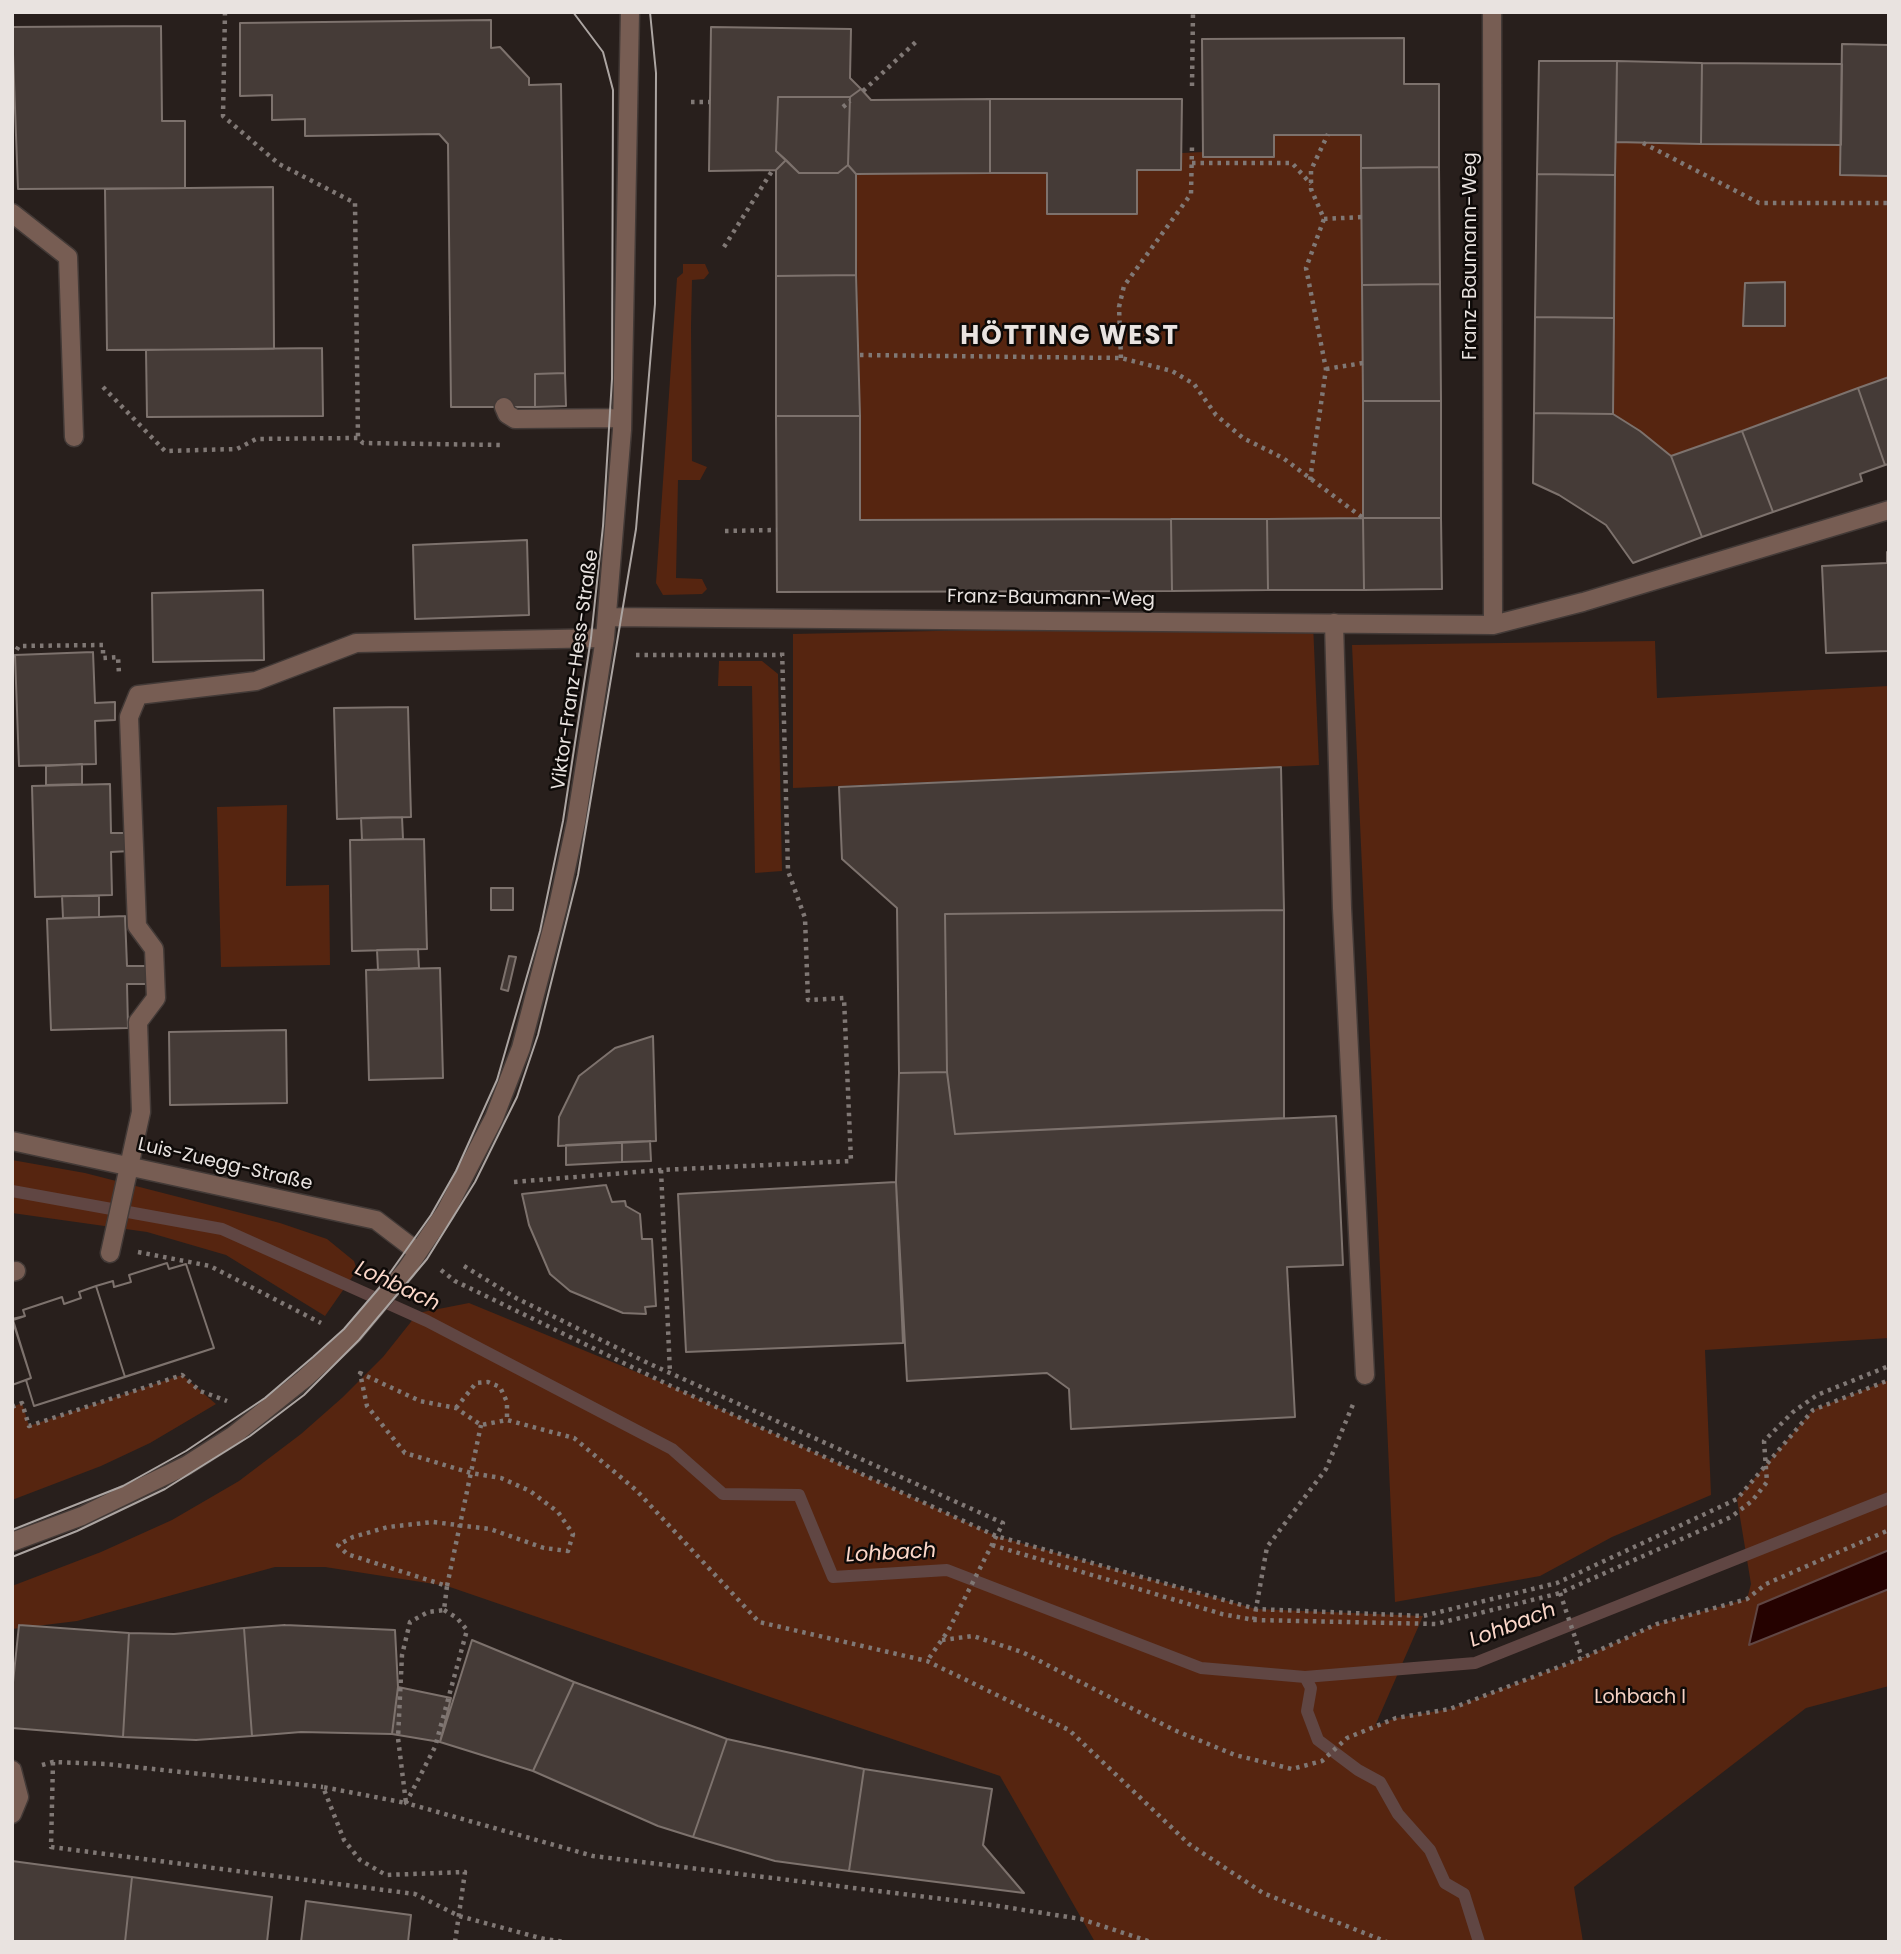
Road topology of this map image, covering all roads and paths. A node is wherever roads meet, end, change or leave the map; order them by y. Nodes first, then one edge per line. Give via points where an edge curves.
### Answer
1 (225, 12) edge
2 (630, 12) edge
3 (1193, 12) edge
4 (1492, 12) edge
5 (918, 40) dead end
6 (1192, 86) dead end
7 (863, 92) dead end
8 (850, 101) dead end
9 (691, 102) dead end
10 (710, 102) dead end
11 (843, 107) dead end
12 (1328, 135) dead end
13 (1643, 143) dead end
14 (1192, 146) dead end
15 (1192, 163) junction
16 (772, 172) dead end
17 (1312, 185) junction
18 (1889, 204) edge
19 (12, 213) edge
20 (1362, 217) dead end
21 (1324, 219) junction
22 (724, 247) dead end
23 (72, 354) junction
24 (860, 355) dead end
25 (1121, 358) junction
26 (1363, 363) dead end
27 (1326, 369) junction
28 (504, 407) dead end
29 (622, 418) junction
30 (74, 437) dead end
31 (358, 438) junction
32 (513, 446) dead end
33 (1310, 481) junction
34 (1889, 510) edge
35 (1363, 518) dead end
36 (777, 530) dead end
37 (725, 531) dead end
38 (607, 617) junction
39 (780, 617) junction
40 (1334, 623) junction
41 (1493, 625) junction
42 (605, 638) junction
43 (636, 655) dead end
44 (782, 655) junction
45 (12, 657) edge
46 (119, 679) dead end
47 (12, 1141) edge
48 (129, 1165) junction
49 (661, 1170) junction
50 (514, 1182) dead end
51 (111, 1250) joint
52 (418, 1252) junction
53 (464, 1266) dead end
54 (322, 1323) dead end
55 (1889, 1366) edge
56 (670, 1373) junction
57 (1365, 1375) joint
58 (1889, 1380) edge
59 (228, 1401) dead end
60 (12, 1407) edge
61 (456, 1408) junction
62 (507, 1420) junction
63 (481, 1425) junction
64 (1765, 1466) junction
65 (471, 1473) junction
66 (460, 1525) junction
67 (1889, 1530) edge
68 (996, 1536) junction
69 (12, 1542) edge
70 (992, 1545) junction
71 (447, 1586) junction
72 (1560, 1593) junction
73 (1256, 1609) junction
74 (444, 1610) junction
75 (1254, 1620) junction
76 (942, 1640) junction
77 (1582, 1658) junction
78 (927, 1661) junction
79 (53, 1762) junction
80 (13, 1771) edge
81 (323, 1787) junction
82 (406, 1803) junction
83 (12, 1814) edge
84 (459, 1916) junction
85 (455, 1942) edge
86 (565, 1942) edge
87 (1151, 1942) edge
88 (1387, 1942) edge

1 - 31 path via 223,116 279,164 355,203
2 - 29 street, Viktor-Franz-Hess-Straße
3 - 6 path
4 - 41 street, Franz-Baumann-Weg
5 - 7 path
8 - 11 path
9 - 10 path
12 - 17 path via 1311,170
13 - 18 path via 1759,203
14 - 15 path
15 - 17 path via 1292,163
15 - 25 path via 1191,194 1124,286 1119,307
16 - 22 path
17 - 21 path
19 - 23 street via 68,257
20 - 21 path
21 - 27 path via 1306,268
23 - 30 street
23 - 31 path via 165,451 237,449 256,439
24 - 25 path
25 - 33 path via 1172,371 1194,384 1216,415 1243,438 1283,458
26 - 27 path
27 - 33 path
28 - 29 street via 515,419
29 - 38 street, Viktor-Franz-Hess-Straße
31 - 32 path via 363,443
33 - 35 path
34 - 41 street, Franz-Baumann-Weg via 1583,603
36 - 37 path
38 - 39 street, Franz-Baumann-Weg
38 - 42 street, Viktor-Franz-Hess-Straße
39 - 40 street, Franz-Baumann-Weg
39 - 44 path
40 - 41 street, Franz-Baumann-Weg
40 - 57 street
42 - 48 street via 356,643 256,681 138,695 129,717 137,926 154,948 156,998 138,1022 141,1112
42 - 52 street, Viktor-Franz-Hess-Straße via 576,822 524,1038 479,1152
43 - 44 path
44 - 49 path via 788,871 805,918 808,1000 844,999 851,1161
45 - 46 path via 19,646 103,645 103,658 118,657
47 - 48 street, Luis-Zuegg-Straße
48 - 51 street
48 - 52 street, Luis-Zuegg-Straße via 376,1220
49 - 50 path
49 - 56 path
51 - 54 path via 210,1266
52 - 68 path via 455,1281
52 - 69 street, Viktor-Franz-Hess-Straße via 352,1335 274,1405 187,1465 82,1516
53 - 56 path via 516,1298
55 - 64 path via 1817,1395 1793,1412 1764,1441
56 - 68 path via 1003,1523
57 - 73 path via 1326,1469 1267,1547
58 - 64 path via 1813,1410
59 - 60 path via 200,1391 182,1375 29,1426 22,1404
61 - 62 path via 476,1383 488,1382 500,1387 507,1402
61 - 63 path
61 - 65 path via 420,1401 360,1373 367,1406 405,1453
62 - 63 path
62 - 78 path via 574,1438 636,1490 760,1622
63 - 65 path
64 - 72 path via 1767,1482 1731,1517
64 - 73 path via 1737,1499 1557,1583 1423,1616
65 - 66 path
65 - 66 path via 501,1478 530,1491 558,1512 573,1534 568,1551
66 - 71 path
66 - 71 path via 433,1522 388,1527 338,1545 347,1554
67 - 77 path via 1766,1584 1748,1599 1657,1625
68 - 70 path
68 - 73 path
70 - 75 path
70 - 76 path
71 - 74 path
72 - 75 path via 1436,1624
72 - 77 path
73 - 75 path
74 - 82 path via 467,1630 435,1747
74 - 82 path via 410,1622 402,1654 398,1738
76 - 77 path via 973,1636 1022,1652 1174,1730 1235,1755 1292,1769 1322,1761 1347,1738 1396,1718 1450,1709
76 - 78 path
78 - 88 path via 1069,1730 1189,1844 1263,1893
79 - 80 path
79 - 81 path
79 - 84 path via 51,1847 415,1894
80 - 83 street via 19,1797
81 - 82 path
81 - 84 path via 344,1840 360,1860 386,1875 466,1872
82 - 87 path via 593,1856 1004,1907 1081,1919
84 - 85 path
84 - 86 path

